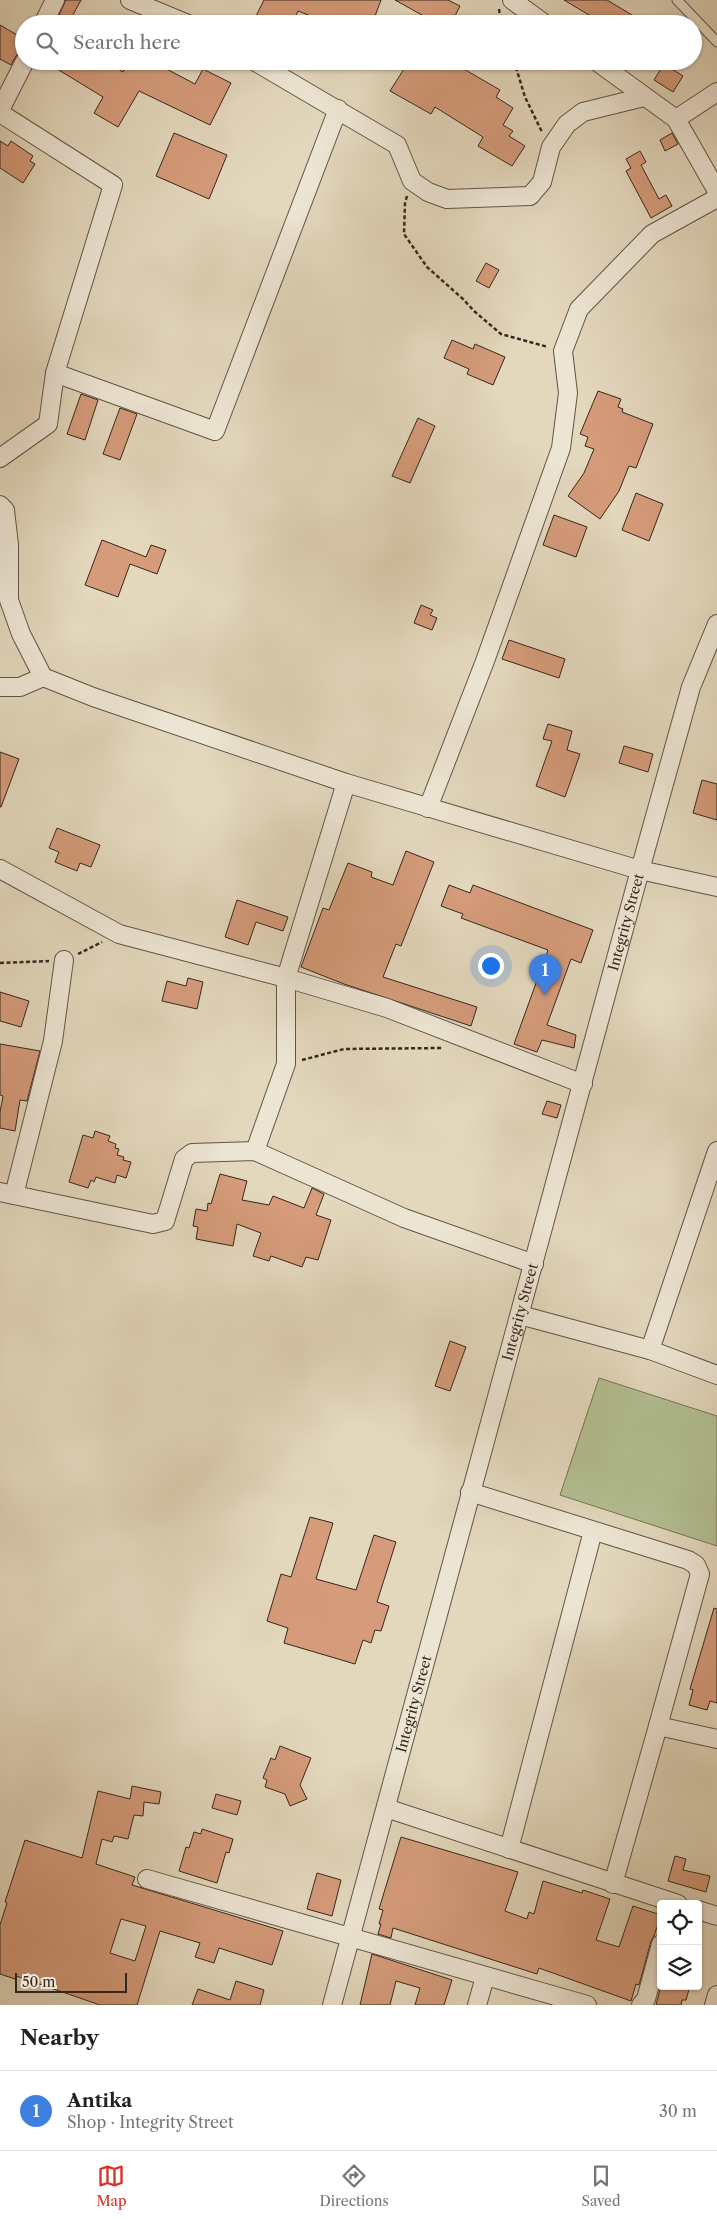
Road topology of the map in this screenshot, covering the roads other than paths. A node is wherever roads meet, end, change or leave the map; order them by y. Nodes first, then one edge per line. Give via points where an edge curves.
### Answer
1 (56, 0) edge
2 (130, 0) edge
3 (677, 0) edge
4 (505, 3) edge
5 (48, 15) edge
6 (166, 15) edge
7 (527, 15) edge
8 (691, 15) edge
9 (702, 26) edge
10 (717, 42) edge
11 (21, 70) edge
12 (270, 70) edge
13 (608, 70) edge
14 (717, 92) edge
15 (644, 97) junction
16 (338, 109) junction
17 (0, 112) edge
18 (676, 119) junction
19 (717, 191) edge
20 (717, 198) edge
21 (55, 373) junction
22 (0, 458) edge
23 (0, 505) edge
24 (717, 624) edge
25 (43, 677) junction
26 (0, 687) edge
27 (346, 783) junction
28 (428, 808) junction
29 (0, 869) edge
30 (640, 870) junction
31 (717, 887) edge
32 (64, 960) dead end
33 (286, 978) junction
34 (583, 1084) junction
35 (255, 1151) junction
36 (717, 1151) edge
37 (7, 1193) edge
38 (534, 1264) junction
39 (520, 1315) junction
40 (650, 1350) junction
41 (717, 1375) edge
42 (470, 1492) junction
43 (593, 1531) junction
44 (658, 1726) junction
45 (717, 1740) edge
46 (386, 1808) junction
47 (509, 1849) junction
48 (147, 1879) dead end
49 (613, 1884) junction
50 (664, 1900) edge
51 (702, 1911) edge
52 (717, 1916) edge
53 (350, 1938) junction
54 (661, 1945) edge
55 (485, 1977) junction
56 (717, 1995) edge
57 (332, 2005) edge
58 (477, 2005) edge
59 (587, 2005) edge
60 (641, 2005) edge
61 (714, 2005) edge

1 - 5 street
2 - 6 street
3 - 8 lane
4 - 7 street
9 - 10 lane
11 - 17 street
12 - 16 street
13 - 15 street
14 - 18 street
15 - 16 street via 583,112 567,124 552,147 542,182 530,196 447,199 428,192 412,181 397,145
15 - 18 street
16 - 21 street via 215,431
17 - 21 street via 113,185
18 - 19 street
20 - 28 street via 652,234 579,308 563,351 568,393 561,448 485,661
21 - 22 street via 48,424
23 - 25 street via 5,510 6,519 9,600 21,634
24 - 30 street, Integrity Street via 691,687
25 - 26 street via 20,687
25 - 27 street via 93,698
27 - 28 street
27 - 33 street
28 - 30 street
29 - 33 street via 119,934
30 - 31 street
30 - 34 street, Integrity Street
32 - 37 street via 53,1041
33 - 34 street via 387,1008
33 - 35 street via 286,1064
34 - 38 street, Integrity Street
35 - 37 street via 192,1153 184,1160 165,1221 152,1224
35 - 38 street via 404,1218
36 - 40 street
38 - 39 street, Integrity Street
39 - 40 street
39 - 42 street, Integrity Street
40 - 41 street
42 - 43 street
42 - 46 street, Integrity Street
43 - 44 street via 688,1560 696,1565 700,1574
43 - 47 street
44 - 45 street
44 - 49 street
46 - 47 street
46 - 53 street, Integrity Street
47 - 49 street
48 - 53 street
49 - 50 street
51 - 52 street
53 - 55 street
53 - 57 street, Integrity Street
54 - 60 street via 646,1999
55 - 58 street
55 - 59 street
56 - 61 street

